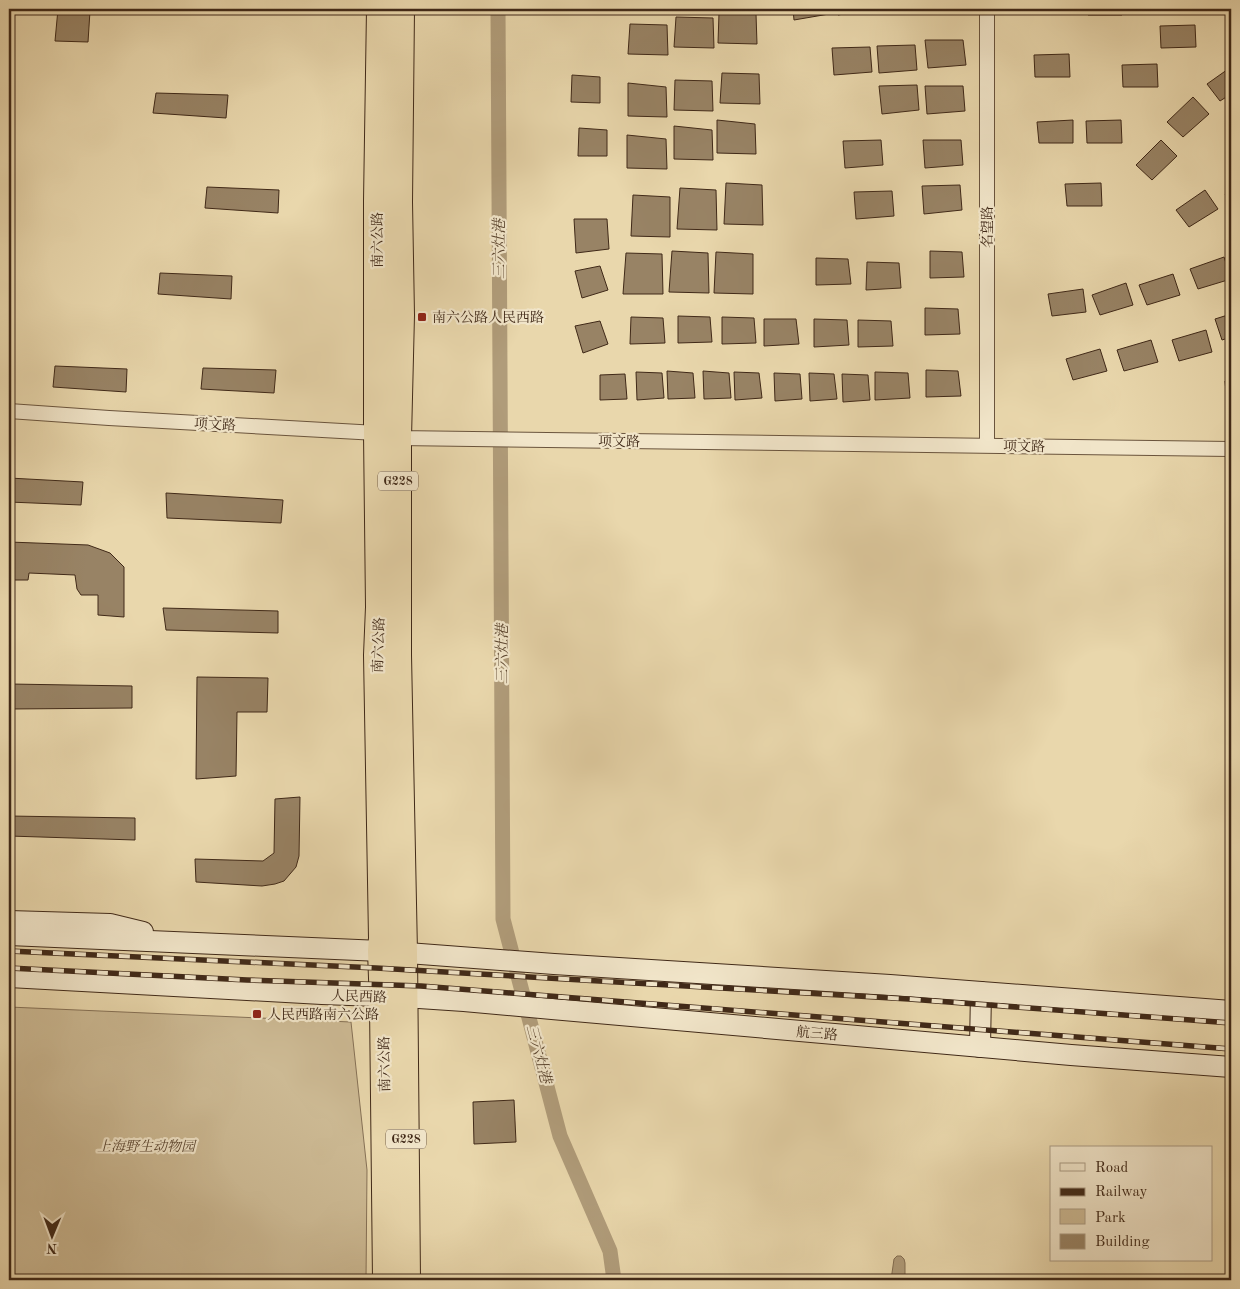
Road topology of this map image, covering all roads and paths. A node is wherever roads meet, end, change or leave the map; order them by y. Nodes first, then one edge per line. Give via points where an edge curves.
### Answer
1 (380, 9) edge
2 (401, 9) edge
3 (987, 9) edge
4 (9, 411) edge
5 (388, 436) junction
6 (987, 446) junction
7 (1231, 449) edge
8 (9, 921) edge
9 (9, 935) edge
10 (186, 943) junction
11 (392, 952) junction
12 (9, 977) edge
13 (9, 986) edge
14 (981, 992) junction
15 (390, 999) junction
16 (1231, 1011) edge
17 (980, 1047) junction
18 (1231, 1067) edge
19 (386, 1280) edge
20 (407, 1280) edge

1 - 5 highway, 南六公路 / G228 via 377,202
2 - 5 highway, 南六公路 / G228 via 398,202 401,316
3 - 6 street, 名望路
4 - 5 street, 项文路
5 - 6 street, 项文路
5 - 11 highway, 南六公路 / G228 via 377,655 382,938
6 - 7 street, 项文路
8 - 10 main road via 110,924
9 - 10 main road
10 - 11 main road
11 - 14 main road
11 - 15 highway, 南六公路
12 - 15 main road, 人民西路
13 - 15 main road, 人民西路 via 336,1004
14 - 16 main road
14 - 17 main road
15 - 17 main road, 航三路 via 464,1001
15 - 19 highway, 南六公路 / G228
15 - 20 highway, 南六公路 / G228
17 - 18 main road, 航三路

